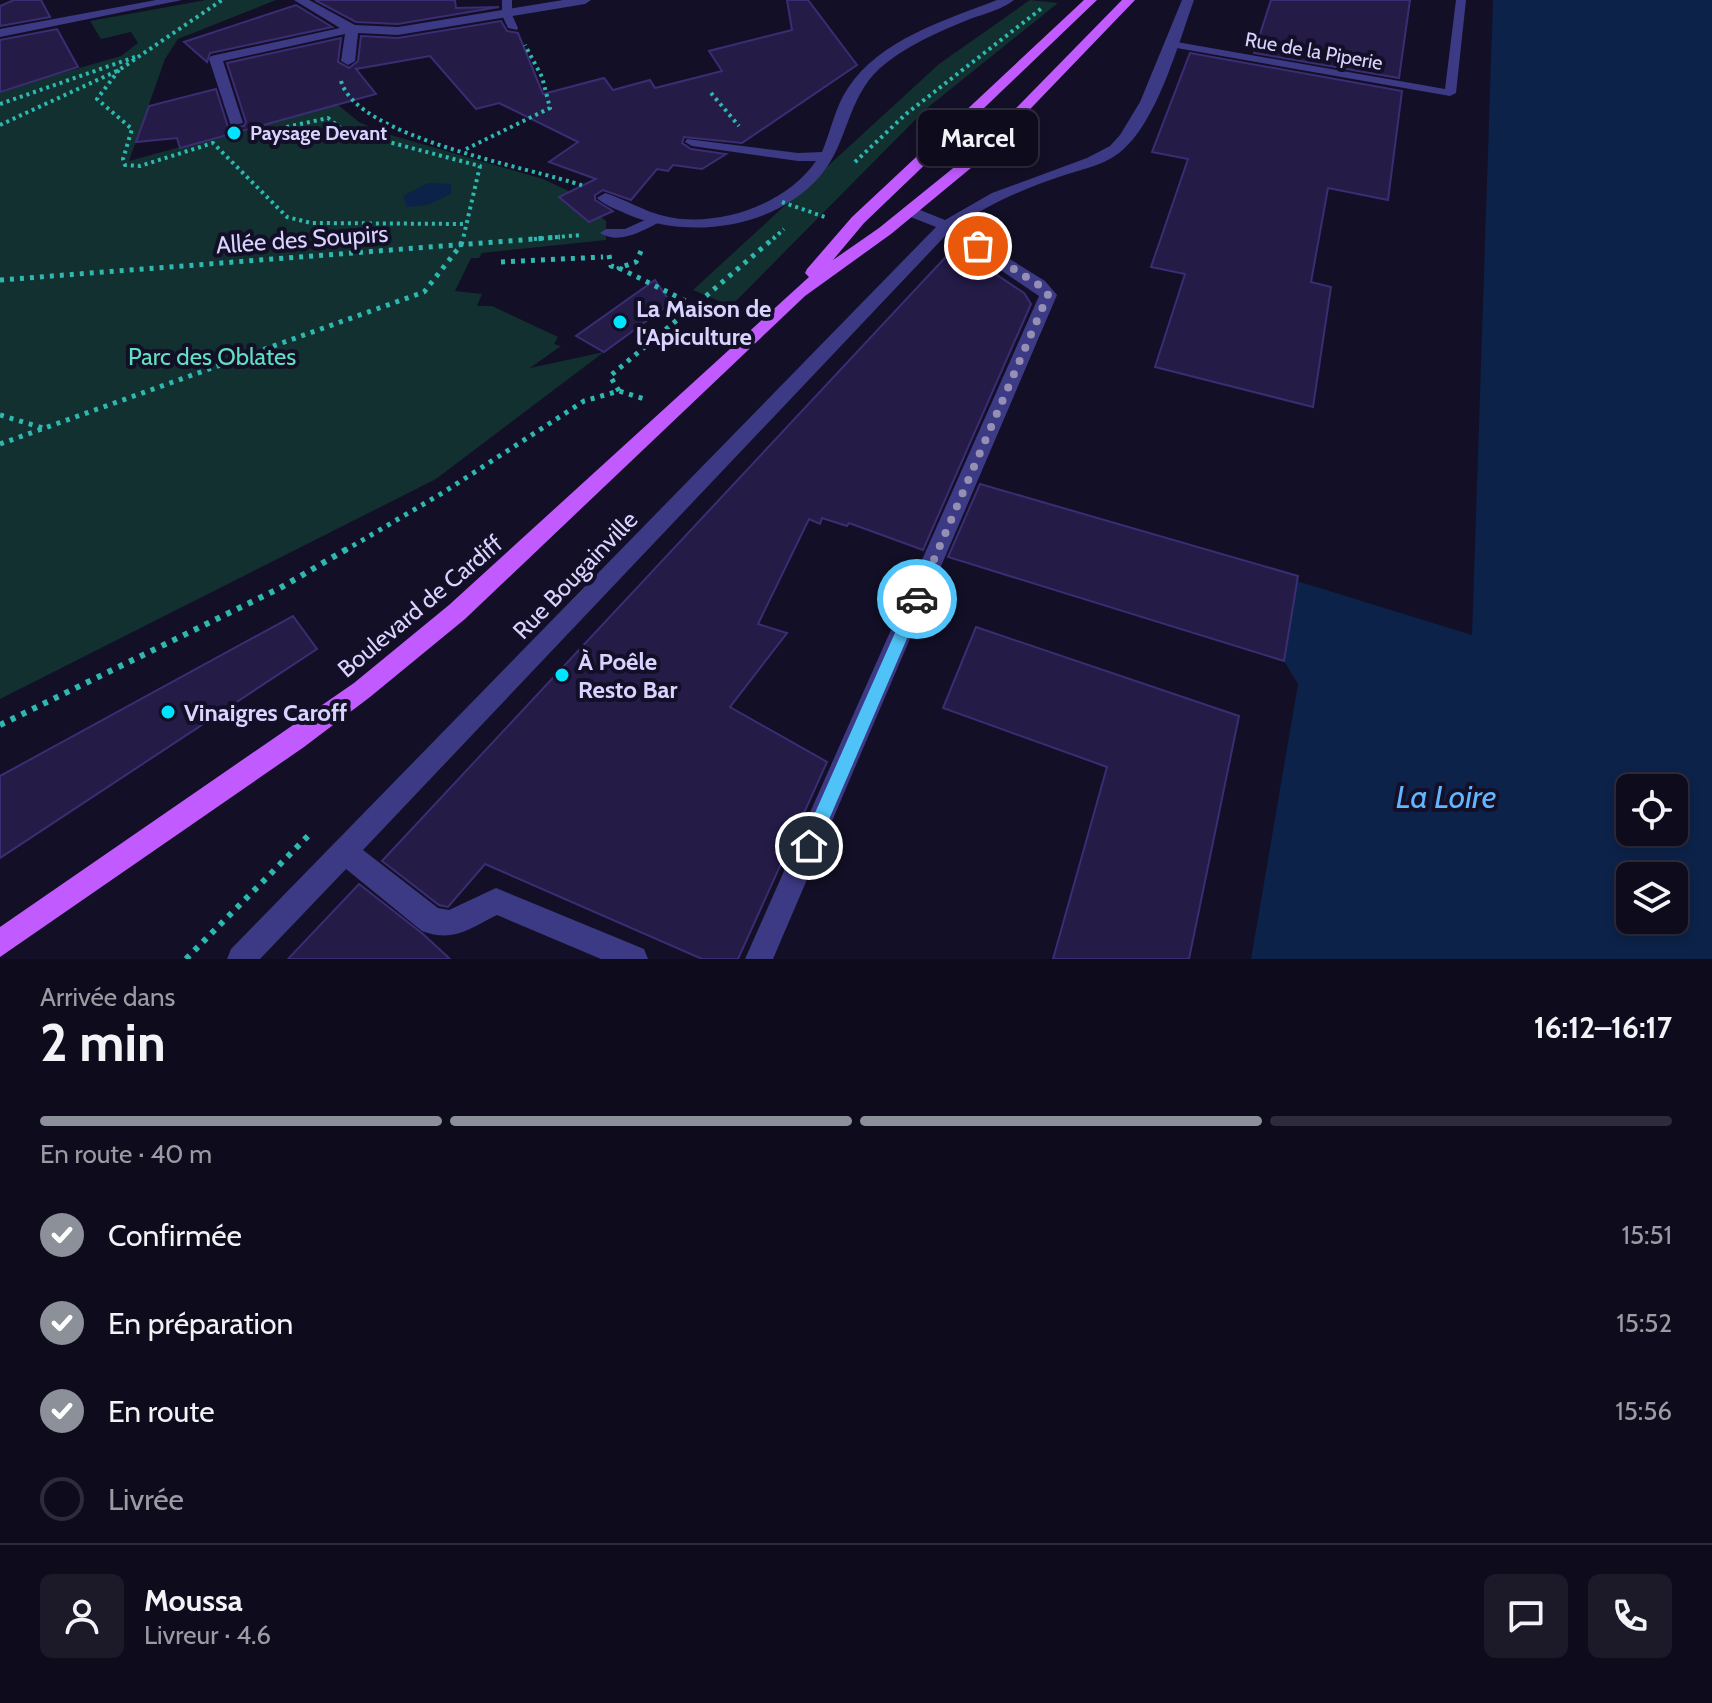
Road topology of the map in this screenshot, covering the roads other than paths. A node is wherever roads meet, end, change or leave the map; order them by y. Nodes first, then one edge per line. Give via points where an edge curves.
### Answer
1 (176, 0) edge
2 (300, 0) edge
3 (507, 0) edge
4 (585, 0) edge
5 (1008, 0) edge
6 (1091, 0) edge
7 (1129, 0) edge
8 (1188, 0) edge
9 (1461, 0) edge
10 (507, 15) junction
11 (513, 28) road end
12 (352, 29) junction
13 (0, 33) edge
14 (1171, 44) junction
15 (348, 61) road end
16 (236, 123) dead end
17 (692, 142) dead end
18 (827, 156) junction
19 (605, 198) road end
20 (909, 211) junction
21 (656, 219) junction
22 (946, 226) junction
23 (606, 233) road end
24 (799, 292) junction
25 (345, 852) junction
26 (1, 947) edge
27 (241, 959) edge
28 (634, 959) edge
29 (759, 959) edge

1 - 13 street
2 - 12 street
3 - 10 lane
4 - 10 street
5 - 18 street via 912,40 868,73 857,84
6 - 24 main road, Boulevard de Cardiff via 858,220
7 - 20 main road, Boulevard de Cardiff via 978,155
8 - 14 street, Rue Bougainville
9 - 14 lane, Rue de la Piperie via 1450,93
10 - 11 lane
10 - 12 street via 398,31
12 - 15 street
12 - 16 street via 216,59
14 - 22 street, Rue Bougainville via 1117,148 962,214
17 - 18 street
18 - 21 street via 782,202 732,219 686,224
19 - 21 street
20 - 22 street
20 - 24 main road, Boulevard de Cardiff
21 - 23 lane via 627,233
22 - 25 street, Rue Bougainville
22 - 29 street via 1048,295
24 - 26 main road, Boulevard de Cardiff via 457,612 362,690
25 - 27 street, Rue Bougainville
25 - 28 street via 432,921 450,924 496,901

